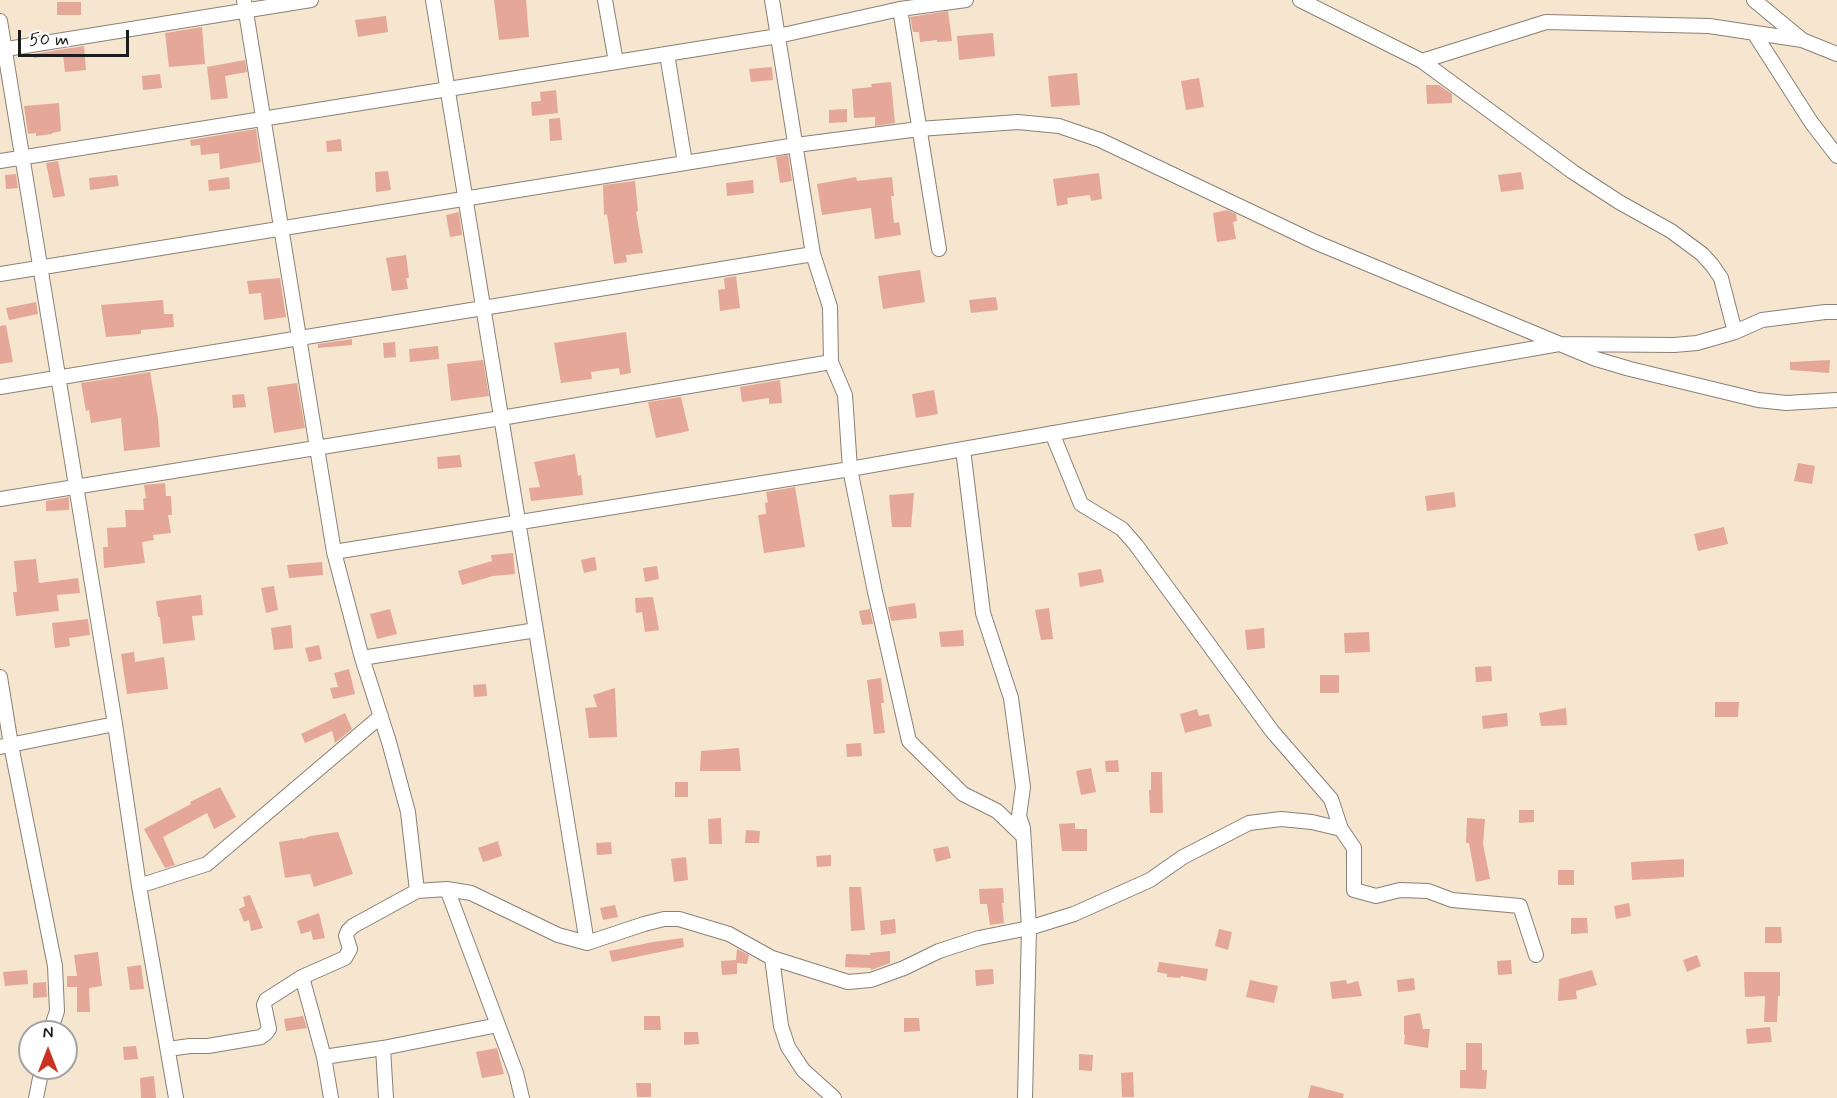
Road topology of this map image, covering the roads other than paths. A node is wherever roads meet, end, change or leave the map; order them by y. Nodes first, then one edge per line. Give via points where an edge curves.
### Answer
1 (311, 0) edge
2 (433, 0) edge
3 (605, 0) edge
4 (772, 0) edge
5 (966, 0) edge
6 (1300, 0) edge
7 (1754, 0) edge
8 (245, 5) edge
9 (900, 9) junction
10 (0, 21) edge
11 (1755, 33) junction
12 (778, 36) junction
13 (1802, 40) junction
14 (2, 50) edge
15 (667, 54) junction
16 (1837, 54) edge
17 (1422, 61) junction
18 (616, 62) junction
19 (448, 89) junction
20 (264, 119) junction
21 (919, 129) junction
22 (796, 145) junction
23 (1837, 156) edge
24 (22, 158) junction
25 (0, 161) edge
26 (685, 163) junction
27 (466, 199) junction
28 (281, 228) junction
29 (939, 249) dead end
30 (813, 254) junction
31 (40, 267) junction
32 (0, 274) edge
33 (484, 309) junction
34 (1837, 312) edge
35 (1735, 332) junction
36 (299, 338) junction
37 (1559, 344) junction
38 (831, 362) junction
39 (58, 377) junction
40 (0, 387) edge
41 (1837, 399) edge
42 (501, 418) junction
43 (1052, 433) junction
44 (317, 448) junction
45 (963, 449) junction
46 (850, 469) junction
47 (76, 487) junction
48 (0, 499) edge
49 (518, 522) junction
50 (334, 552) junction
51 (536, 630) junction
52 (362, 658) junction
53 (0, 677) edge
54 (381, 716) junction
55 (115, 724) junction
56 (6, 746) edge
57 (1341, 829) junction
58 (1023, 836) junction
59 (139, 886) junction
60 (447, 889) junction
61 (417, 891) junction
62 (1029, 928) junction
63 (587, 942) junction
64 (1536, 955) dead end
65 (772, 958) junction
66 (302, 977) junction
67 (54, 1020) edge
68 (498, 1025) junction
69 (382, 1048) junction
70 (168, 1049) junction
71 (324, 1057) junction
72 (40, 1080) edge
73 (826, 1095) edge
74 (36, 1098) edge
75 (176, 1098) edge
76 (331, 1098) edge
77 (386, 1098) edge
78 (522, 1098) edge
79 (1025, 1098) edge

1 - 8 street
2 - 19 street
3 - 18 street
4 - 12 street
5 - 9 street
6 - 17 street
7 - 13 street
8 - 14 street
8 - 20 street
9 - 12 street
9 - 21 street
10 - 14 street
11 - 13 street
11 - 17 street via 1709,26 1546,22
11 - 23 street
12 - 15 street
12 - 22 street
13 - 16 street
14 - 24 street
15 - 18 street
15 - 26 street
17 - 35 street via 1574,172 1702,254 1721,278
18 - 19 street
19 - 20 street
19 - 27 street
20 - 24 street
20 - 28 street
21 - 22 street
21 - 29 street
21 - 37 street via 1018,122 1059,126 1100,140 1315,242
22 - 26 street
22 - 30 street
24 - 25 street
24 - 31 street
26 - 27 street
27 - 28 street
27 - 33 street
28 - 31 street
28 - 36 street
30 - 33 street
30 - 38 street via 830,307
31 - 32 street
31 - 39 street
33 - 36 street
33 - 42 street
34 - 35 street via 1762,320
35 - 37 street via 1674,345
36 - 39 street
36 - 44 street
37 - 41 street via 1630,369 1758,400 1786,403
37 - 43 street
38 - 42 street
38 - 46 street via 845,395
39 - 40 street
39 - 47 street
42 - 44 street
42 - 49 street
43 - 45 street
43 - 57 street via 1081,504 1122,529 1136,545 1272,731 1331,799
44 - 47 street
44 - 50 street
45 - 46 street
45 - 58 street via 983,613 1011,698 1023,787 1019,816
46 - 49 street
46 - 58 street via 909,741 963,794 997,811
47 - 48 street
47 - 55 street
49 - 50 street
49 - 51 street
50 - 52 street
51 - 52 street
51 - 63 street
52 - 54 street
53 - 56 street
54 - 59 street via 207,864
54 - 61 street via 408,812
55 - 56 street
55 - 59 street
56 - 67 street via 55,966
57 - 62 street via 1281,819 1249,823 1183,857 1150,880 1074,914
57 - 64 street via 1354,848 1354,890 1376,896 1400,890 1428,891 1452,900 1520,906
58 - 62 street
59 - 70 street
60 - 61 street
60 - 63 street via 471,893 558,935
60 - 68 street
61 - 66 street via 352,926 346,936 350,949 345,958
62 - 65 street via 939,951 871,980 849,982
62 - 79 street
63 - 65 street via 644,924 679,919 729,934
65 - 73 street via 781,1026 788,1047
66 - 70 street via 266,1000 268,1029 261,1037
66 - 71 street
68 - 69 street
68 - 78 street
69 - 71 street
69 - 77 street
70 - 75 street
71 - 76 street
72 - 74 street

